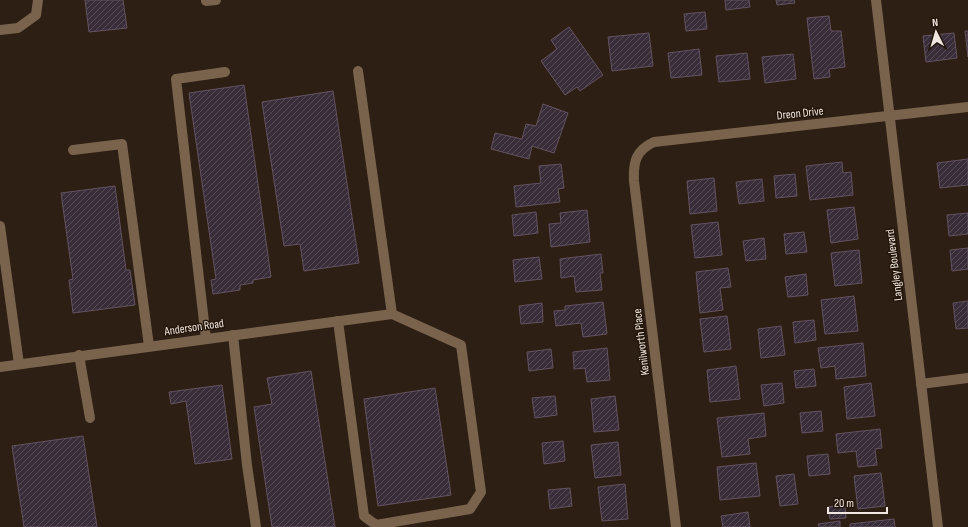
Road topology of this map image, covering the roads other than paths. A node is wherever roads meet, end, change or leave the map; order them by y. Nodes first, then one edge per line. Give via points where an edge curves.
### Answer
1 (38, 0) edge
2 (876, 0) edge
3 (0, 30) edge
4 (358, 70) dead end
5 (225, 72) dead end
6 (968, 108) edge
7 (889, 117) junction
8 (73, 150) dead end
9 (638, 154) joint
10 (0, 226) edge
11 (2, 251) edge
12 (392, 314) junction
13 (338, 321) junction
14 (232, 335) junction
15 (206, 339) junction
16 (149, 346) junction
17 (79, 355) junction
18 (19, 364) junction
19 (0, 366) edge
20 (968, 378) edge
21 (921, 384) junction
22 (90, 418) dead end
23 (256, 527) edge
24 (676, 527) edge
25 (938, 527) edge

1 - 3 street via 36,15 18,28
2 - 7 street, Langley Boulevard
4 - 12 street
5 - 15 street via 176,79
6 - 7 street, Dreon Drive
7 - 9 street, Dreon Drive via 654,142 645,146
7 - 21 street, Langley Boulevard
8 - 16 street via 122,144
9 - 24 street, Kenilworth Place via 635,160 634,181
10 - 11 street
11 - 18 street
12 - 13 street, Anderson Road
12 - 13 street via 461,345 480,492 470,509 376,525 364,516
13 - 14 street, Anderson Road
14 - 15 street, Anderson Road
14 - 23 street
15 - 16 street, Anderson Road
16 - 17 street, Anderson Road
17 - 18 street, Anderson Road
17 - 22 street
18 - 19 street, Anderson Road
20 - 21 street
21 - 25 street, Langley Boulevard

